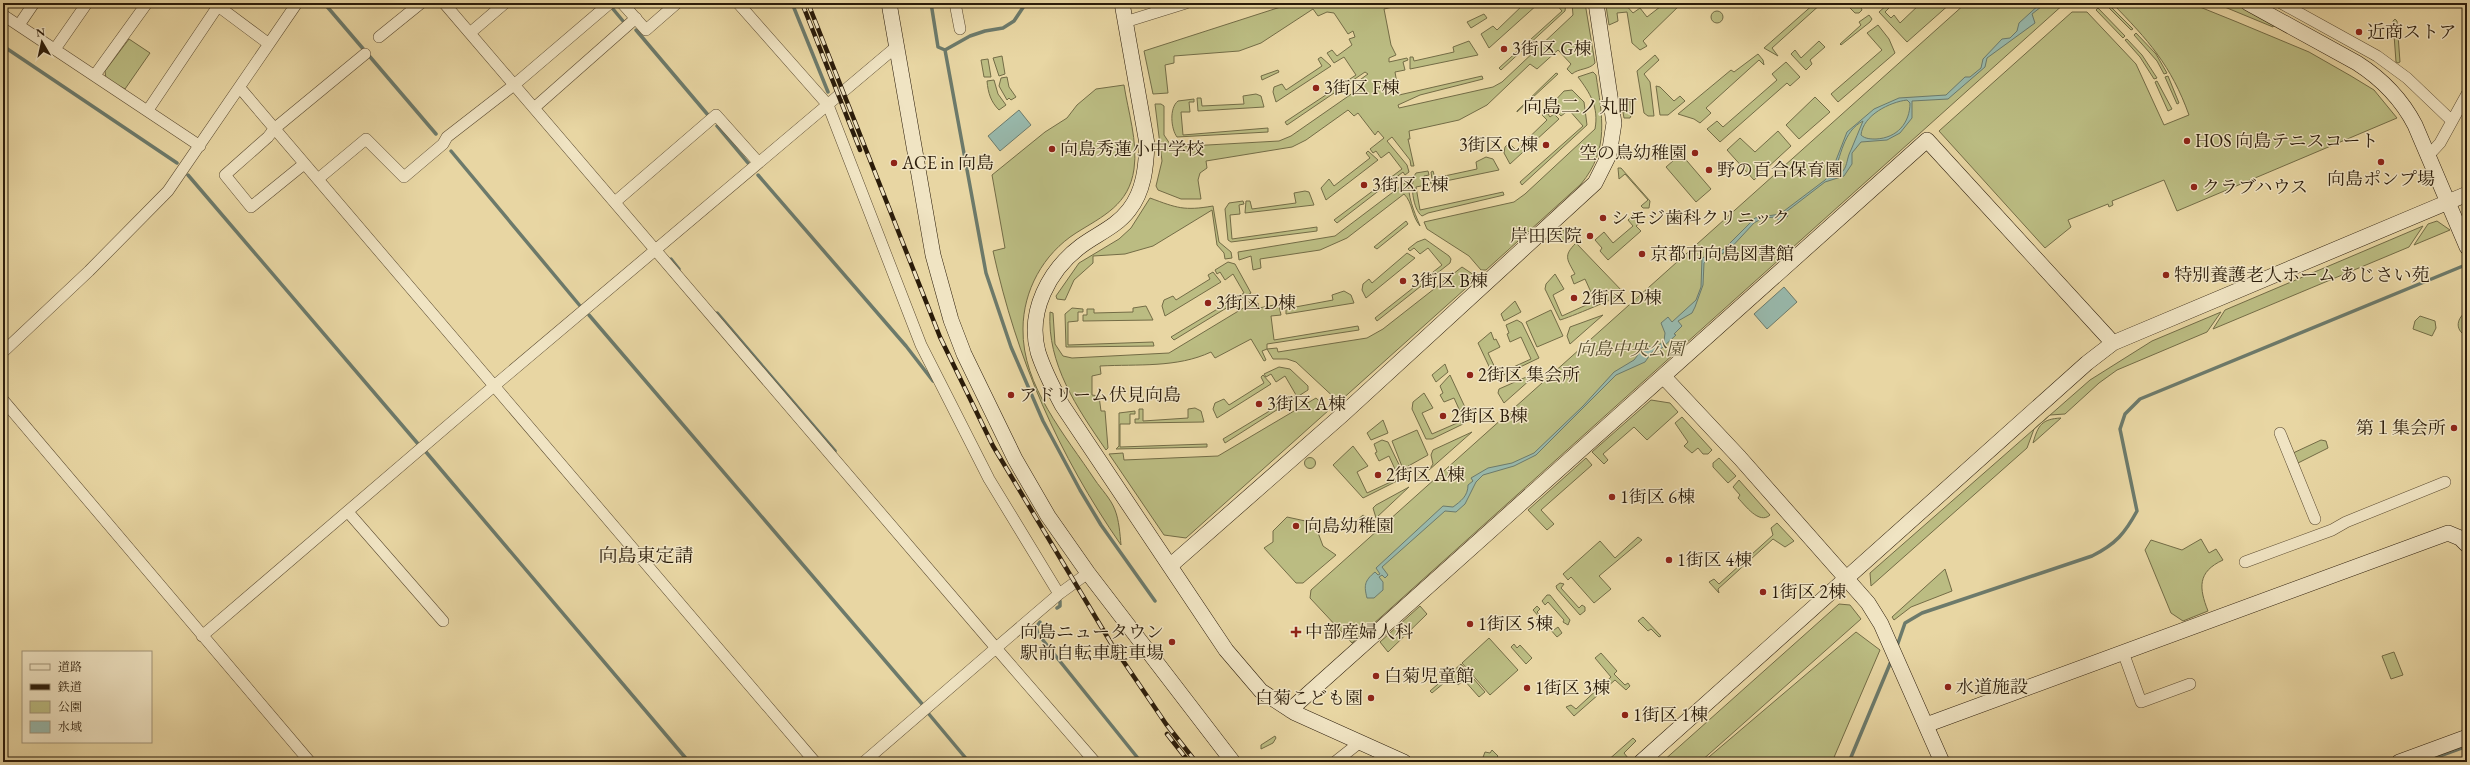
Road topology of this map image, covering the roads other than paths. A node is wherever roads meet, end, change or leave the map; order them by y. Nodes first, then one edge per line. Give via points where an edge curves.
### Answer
1 (34, 3) edge
2 (87, 3) edge
3 (147, 3) edge
4 (297, 3) edge
5 (421, 3) edge
6 (444, 3) edge
7 (505, 3) edge
8 (610, 3) edge
9 (622, 3) edge
10 (677, 3) edge
11 (738, 3) edge
12 (889, 3) edge
13 (956, 3) edge
14 (1122, 3) edge
15 (1186, 3) edge
16 (1596, 3) edge
17 (2248, 3) edge
18 (2281, 3) edge
19 (216, 5) edge
20 (1162, 7) edge
21 (3, 15) edge
22 (2307, 17) junction
23 (636, 18) junction
24 (1125, 22) junction
25 (19, 26) junction
26 (960, 29) dead end
27 (2298, 30) junction
28 (470, 33) junction
29 (380, 37) dead end
30 (269, 44) junction
31 (896, 47) junction
32 (55, 49) junction
33 (365, 54) dead end
34 (95, 75) junction
35 (514, 85) junction
36 (240, 88) junction
37 (2467, 94) edge
38 (828, 105) junction
39 (534, 108) junction
40 (148, 110) junction
41 (2452, 121) junction
42 (274, 129) junction
43 (200, 146) junction
44 (2428, 156) junction
45 (758, 162) junction
46 (304, 164) junction
47 (318, 179) junction
48 (2467, 194) edge
49 (615, 202) junction
50 (2448, 202) junction
51 (2467, 247) edge
52 (656, 250) junction
53 (2113, 343) junction
54 (3, 352) edge
55 (1664, 377) junction
56 (494, 386) junction
57 (3, 400) edge
58 (2280, 433) dead end
59 (2445, 482) dead end
60 (348, 512) junction
61 (2315, 519) dead end
62 (2467, 545) edge
63 (2245, 562) dead end
64 (1170, 566) junction
65 (1088, 573) junction
66 (1845, 578) junction
67 (1059, 594) junction
68 (443, 621) dead end
69 (202, 636) junction
70 (996, 648) junction
71 (2122, 652) junction
72 (2190, 684) dead end
73 (1290, 710) junction
74 (1926, 725) junction
75 (2467, 737) edge
76 (1359, 743) junction
77 (310, 762) edge
78 (815, 762) edge
79 (864, 762) edge
80 (1095, 762) edge
81 (1233, 762) edge
82 (1335, 762) edge
83 (1404, 762) edge
84 (1641, 762) edge
85 (1942, 762) edge
86 (2399, 762) edge

1 - 25 street
2 - 32 street
3 - 34 street
4 - 30 street
5 - 29 street
6 - 28 street
7 - 28 street
8 - 35 street
9 - 23 street
10 - 23 street via 646,30
11 - 38 street
12 - 31 street
13 - 26 street
14 - 24 street
15 - 20 street
16 - 64 street via 1614,123 1609,155 1595,183 1342,415
17 - 27 street
18 - 22 street
19 - 30 street
19 - 40 street
20 - 24 street
21 - 25 street
22 - 27 street
22 - 41 street via 2377,56 2400,72
23 - 39 street
24 - 64 street via 1147,144 1141,188 1130,210 1112,227 1081,246 1058,265 1041,299 1036,315 1035,332 1040,358 1062,405
25 - 32 street
27 - 44 street via 2373,73 2393,92 2405,106
28 - 35 street
30 - 36 street
31 - 38 street
31 - 65 street via 933,255 951,320 964,354 1015,459 1048,516
32 - 34 street
33 - 42 street
34 - 40 street
35 - 39 street
35 - 47 street via 447,137 443,144 404,177 366,140
36 - 42 street
36 - 43 street
37 - 41 street
38 - 45 street
38 - 67 street via 924,352 989,479
39 - 49 street
40 - 43 street
41 - 44 street via 2440,143
42 - 46 street
42 - 46 street via 225,175 252,207
43 - 54 street via 155,206
44 - 50 street
45 - 49 street via 716,115
45 - 52 street
46 - 47 street
47 - 56 street
48 - 50 street
49 - 52 street
50 - 51 street
50 - 53 street
52 - 56 street
52 - 70 street
53 - 55 street via 1927,140
53 - 66 street via 2087,363
55 - 66 street via 1740,458
55 - 73 street
56 - 60 street
56 - 78 street
57 - 69 street
58 - 61 street
59 - 63 street via 2332,530
60 - 68 street
60 - 69 street
62 - 71 street via 2460,538 2448,533
64 - 73 street via 1226,650 1261,691
65 - 67 street
65 - 81 street
66 - 74 street via 1868,603 1881,624
66 - 84 street
67 - 70 street
69 - 77 street
70 - 79 street
70 - 80 street
71 - 72 street via 2141,702
71 - 74 street
73 - 76 street
74 - 85 street
75 - 86 street
76 - 82 street
76 - 83 street

